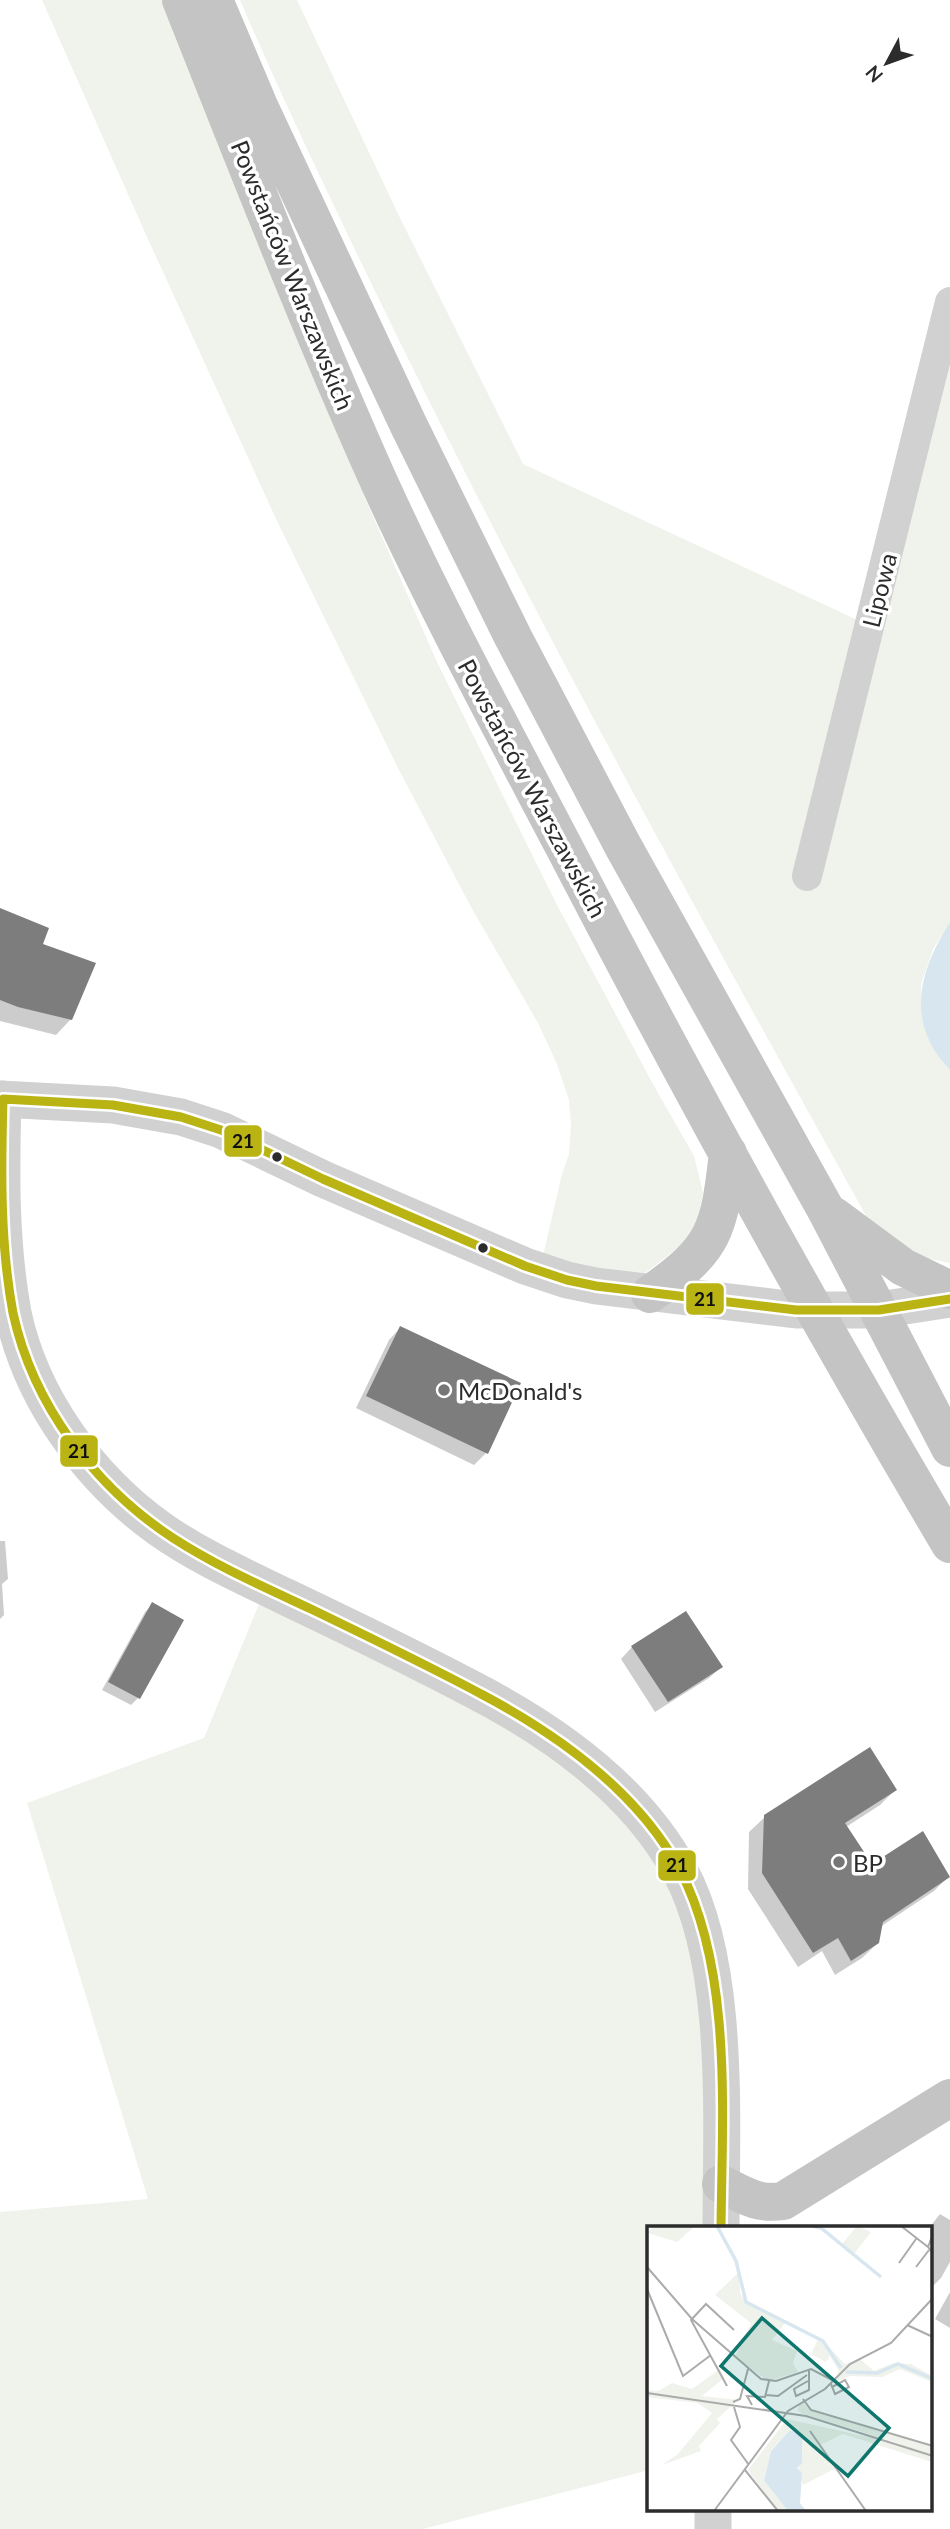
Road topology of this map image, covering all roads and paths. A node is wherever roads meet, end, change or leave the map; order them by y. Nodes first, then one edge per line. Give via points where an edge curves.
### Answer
1 (181, 0) edge
2 (214, 0) edge
3 (950, 302) edge
4 (807, 877) dead end
5 (1, 1099) edge
6 (727, 1153) junction
7 (826, 1210) junction
8 (950, 1290) edge
9 (650, 1294) junction
10 (950, 1300) edge
11 (879, 1310) junction
12 (816, 1311) junction
13 (950, 1448) edge
14 (950, 1544) edge
15 (950, 2098) edge
16 (721, 2185) junction
17 (800, 2193) junction
18 (721, 2226) edge
19 (767, 2226) edge

1 - 6 main road, Powstańców Warszawskich via 380,483 458,643
2 - 7 main road, Powstańców Warszawskich via 259,106 513,637
3 - 4 street, Lipowa
5 - 9 street via 113,1105 181,1117 221,1130 525,1266 567,1280
5 - 16 street via 2,1247 13,1316 31,1368 56,1417 100,1475 162,1530 204,1555 417,1660 540,1727 610,1783 663,1843 693,1901 715,1996
6 - 9 main road via 722,1204 714,1229 693,1261
6 - 12 main road, Powstańców Warszawskich
7 - 8 main road via 903,1267
7 - 11 main road, Powstańców Warszawskich
9 - 12 street
10 - 11 street
11 - 12 street
11 - 13 main road, Powstańców Warszawskich
12 - 14 main road, Powstańców Warszawskich
15 - 17 main road
16 - 17 main road via 767,2203 783,2202
16 - 18 street
17 - 19 main road

